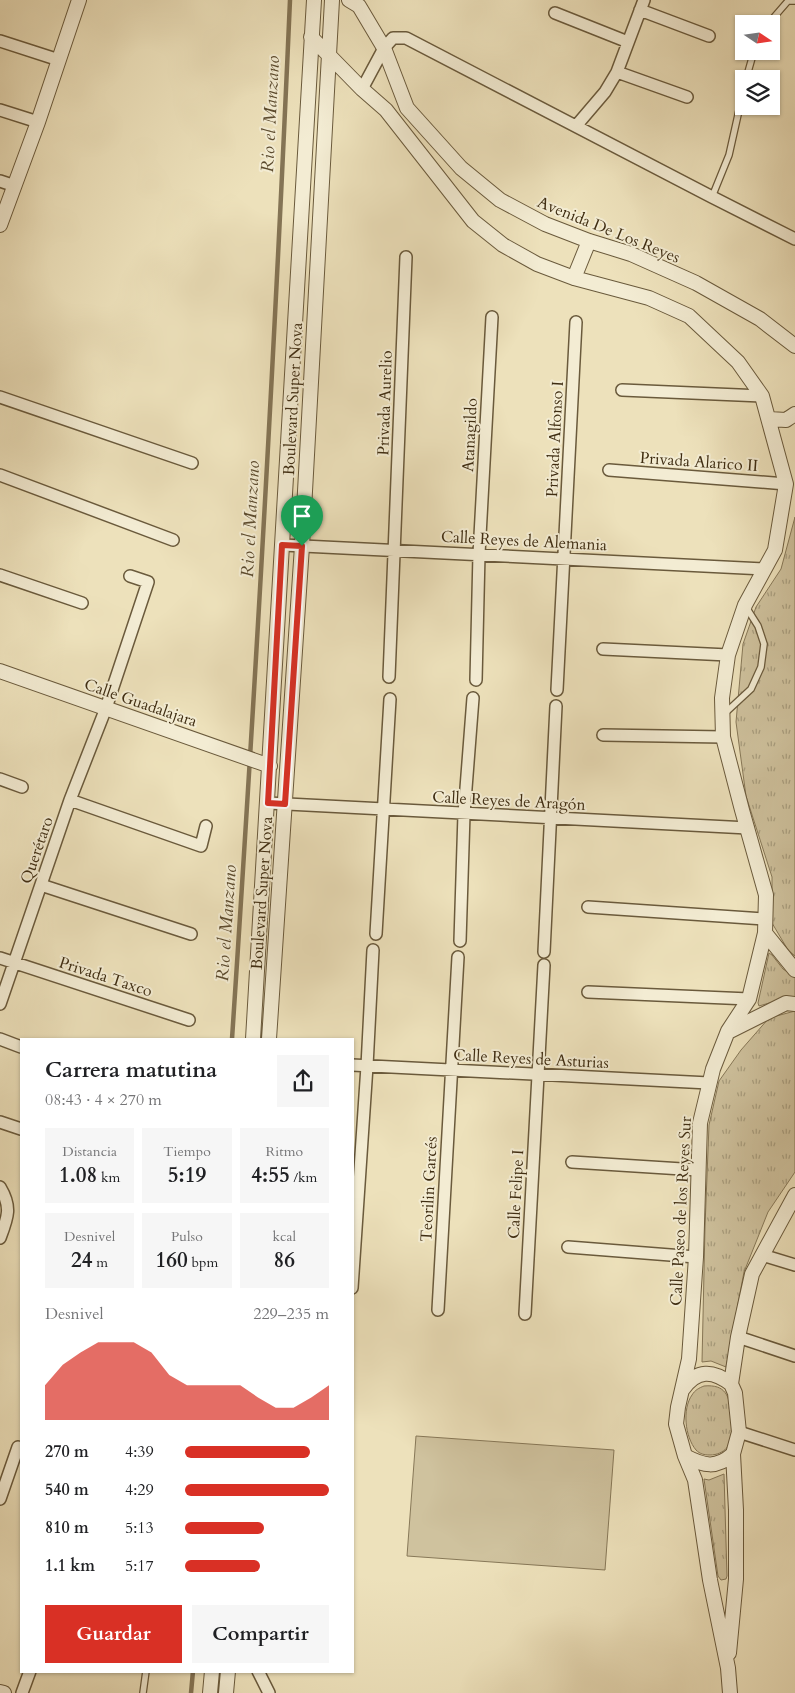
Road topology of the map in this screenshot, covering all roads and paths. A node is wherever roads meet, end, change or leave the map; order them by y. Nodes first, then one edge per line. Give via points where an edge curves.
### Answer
1 (79, 0) edge
2 (314, 0) edge
3 (332, 0) edge
4 (349, 0) edge
5 (795, 1) edge
6 (642, 5) edge
7 (555, 13) dead end
8 (776, 15) edge
9 (709, 36) dead end
10 (311, 37) junction
11 (0, 41) edge
12 (628, 42) junction
13 (384, 48) junction
14 (328, 54) junction
15 (59, 60) junction
16 (618, 72) junction
17 (362, 88) junction
18 (687, 97) dead end
19 (0, 110) edge
20 (738, 115) edge
21 (38, 122) junction
22 (576, 126) junction
23 (0, 181) edge
24 (15, 186) junction
25 (712, 197) junction
26 (0, 225) edge
27 (795, 239) edge
28 (589, 241) junction
29 (406, 257) dead end
30 (574, 278) junction
31 (492, 317) dead end
32 (576, 322) dead end
33 (795, 346) edge
34 (622, 390) dead end
35 (762, 396) junction
36 (0, 397) edge
37 (795, 414) edge
38 (769, 419) junction
39 (192, 463) dead end
40 (609, 470) dead end
41 (0, 474) edge
42 (786, 484) junction
43 (173, 540) dead end
44 (282, 545) junction
45 (302, 546) junction
46 (394, 550) junction
47 (479, 554) junction
48 (563, 558) junction
49 (765, 569) junction
50 (0, 575) edge
51 (130, 576) dead end
52 (82, 603) dead end
53 (745, 605) junction
54 (603, 649) dead end
55 (728, 655) junction
56 (0, 670) edge
57 (389, 676) dead end
58 (476, 680) dead end
59 (557, 690) dead end
60 (473, 698) dead end
61 (390, 700) dead end
62 (556, 706) dead end
63 (106, 708) junction
64 (722, 715) junction
65 (603, 735) dead end
66 (723, 737) junction
67 (266, 764) junction
68 (0, 779) edge
69 (22, 787) dead end
70 (70, 800) junction
71 (268, 803) junction
72 (285, 804) junction
73 (382, 809) junction
74 (464, 814) junction
75 (550, 818) junction
76 (206, 826) dead end
77 (748, 828) junction
78 (41, 885) junction
79 (588, 907) dead end
80 (765, 926) junction
81 (191, 934) dead end
82 (376, 934) dead end
83 (460, 941) dead end
84 (373, 950) dead end
85 (544, 952) dead end
86 (458, 956) dead end
87 (0, 958) edge
88 (14, 963) junction
89 (544, 965) dead end
90 (795, 970) edge
91 (588, 992) dead end
92 (749, 999) junction
93 (0, 1004) edge
94 (795, 1004) edge
95 (189, 1020) dead end
96 (728, 1031) junction
97 (254, 1038) edge
98 (269, 1038) edge
99 (0, 1039) edge
100 (20, 1047) edge
101 (354, 1065) edge
102 (368, 1066) junction
103 (451, 1070) junction
104 (538, 1074) junction
105 (708, 1083) junction
106 (0, 1122) edge
107 (20, 1129) edge
108 (572, 1162) dead end
109 (698, 1170) junction
110 (0, 1187) edge
111 (795, 1195) edge
112 (0, 1238) edge
113 (568, 1247) dead end
114 (762, 1255) junction
115 (696, 1257) junction
116 (354, 1260) edge
117 (795, 1266) edge
118 (438, 1310) dead end
119 (525, 1314) dead end
120 (738, 1337) junction
121 (795, 1356) edge
122 (731, 1384) junction
123 (682, 1390) junction
124 (740, 1432) junction
125 (18, 1447) dead end
126 (795, 1450) edge
127 (733, 1454) junction
128 (685, 1456) junction
129 (0, 1499) edge
130 (728, 1668) junction
131 (29, 1673) edge
132 (146, 1673) edge
133 (212, 1673) edge
134 (228, 1673) edge
135 (259, 1673) edge
136 (0, 1692) edge
137 (4, 1693) edge
138 (22, 1693) edge
139 (142, 1693) edge
140 (210, 1693) edge
141 (226, 1693) edge
142 (269, 1693) edge
143 (730, 1693) edge

1 - 15 street
2 - 10 street, Boulevard Super Nova
3 - 14 street, Boulevard Super Nova
4 - 13 street, Avenida De Los Reyes via 359,6
5 - 8 lane via 788,2
6 - 9 street
6 - 12 street
7 - 12 street
10 - 14 street, Calle Paseo de los Reyes Sur
10 - 44 street, Boulevard Super Nova
11 - 15 street
12 - 16 street
13 - 17 street
13 - 22 street via 393,38 406,38
13 - 28 street, Avenida De Los Reyes via 407,108 461,168 500,200 545,224
14 - 17 street, Calle Paseo de los Reyes Sur
14 - 45 street, Boulevard Super Nova
15 - 21 street
16 - 18 street
16 - 22 street
17 - 30 street, Calle Paseo de los Reyes Sur via 386,110 473,221 528,260
19 - 21 street
20 - 25 lane via 729,155
21 - 24 street
22 - 25 street
23 - 24 street
24 - 26 street
25 - 27 street
28 - 30 street
28 - 33 street, Avenida De Los Reyes via 631,254 696,284 760,319
29 - 46 street, Privada Aurelio
30 - 35 street, Calle Paseo de los Reyes Sur via 650,298 689,316 738,362
31 - 47 street, Atanagildo
32 - 48 street, Privada Alfonso I
34 - 35 street
35 - 38 street, Calle Paseo de los Reyes Sur
36 - 39 street
37 - 38 street via 786,420
38 - 42 street, Calle Paseo de los Reyes Sur
40 - 42 street, Privada Alarico II
41 - 43 street
42 - 49 street, Calle Paseo de los Reyes Sur via 776,550
44 - 45 street, Calle Reyes de Alemania
44 - 67 street, Boulevard Super Nova
45 - 46 street, Calle Reyes de Alemania
45 - 72 street, Boulevard Super Nova
46 - 47 street, Calle Reyes de Alemania
46 - 57 street, Privada Aurelio
47 - 48 street, Calle Reyes de Alemania
47 - 58 street, Atanagildo
48 - 49 street, Calle Reyes de Alemania
48 - 59 street, Privada Alfonso I
49 - 53 street, Calle Paseo de los Reyes Sur
50 - 52 street
51 - 63 street, Querétaro via 148,582
53 - 55 street, Calle Paseo de los Reyes Sur
53 - 64 lane via 764,644 762,667 751,688
54 - 55 street
55 - 64 street, Calle Paseo de los Reyes Sur
56 - 63 street, Calle Guadalajara
60 - 74 street
61 - 73 street
62 - 75 street
63 - 67 street, Calle Guadalajara
63 - 70 street, Querétaro
64 - 66 street, Calle Paseo de los Reyes Sur
65 - 66 street
66 - 77 street, Calle Paseo de los Reyes Sur
67 - 71 street, Boulevard Super Nova
68 - 69 street
70 - 76 street via 201,846
70 - 78 street, Querétaro
71 - 72 street, Calle Reyes de Aragón
71 - 97 street, Boulevard Super Nova
72 - 73 street, Calle Reyes de Aragón
72 - 98 street, Boulevard Super Nova
73 - 74 street, Calle Reyes de Aragón
73 - 82 street
74 - 75 street, Calle Reyes de Aragón
74 - 83 street
75 - 77 street, Calle Reyes de Aragón
75 - 85 street
77 - 80 street, Calle Paseo de los Reyes Sur via 766,895
78 - 81 street
78 - 88 street, Querétaro
79 - 80 street
80 - 90 street
80 - 92 street, Calle Paseo de los Reyes Sur
84 - 102 street
86 - 103 street, Teorilin Garcés
87 - 88 street, Privada Taxco
88 - 93 street, Querétaro
88 - 95 street, Privada Taxco
89 - 104 street, Calle Felipe I
91 - 92 street
92 - 96 street, Calle Paseo de los Reyes Sur
94 - 96 street via 786,1003
96 - 105 street, Calle Paseo de los Reyes Sur
99 - 100 street
101 - 102 street, Calle Reyes de Asturias
102 - 103 street, Calle Reyes de Asturias
102 - 116 street
103 - 104 street, Calle Reyes de Asturias
103 - 118 street, Teorilin Garcés
104 - 105 street, Calle Reyes de Asturias
104 - 119 street, Calle Felipe I
105 - 109 street, Calle Paseo de los Reyes Sur via 700,1122
106 - 107 street
108 - 109 street
109 - 115 street, Calle Paseo de los Reyes Sur
110 - 112 street via 8,1207
111 - 114 street
113 - 115 street
114 - 117 street
114 - 120 street via 752,1274
115 - 123 street, Calle Paseo de los Reyes Sur via 689,1359
120 - 121 street
120 - 122 street
122 - 123 street via 723,1378 703,1373 694,1377
122 - 124 street
123 - 128 street, Calle Paseo de los Reyes Sur via 676,1424
124 - 126 street
124 - 127 street
125 - 129 street
127 - 128 street via 708,1465
127 - 130 street via 736,1579
128 - 130 street, Calle Paseo de los Reyes Sur via 695,1480 710,1580
130 - 143 street
131 - 138 street
132 - 139 lane
133 - 140 street
134 - 141 street
135 - 142 street
136 - 137 street

